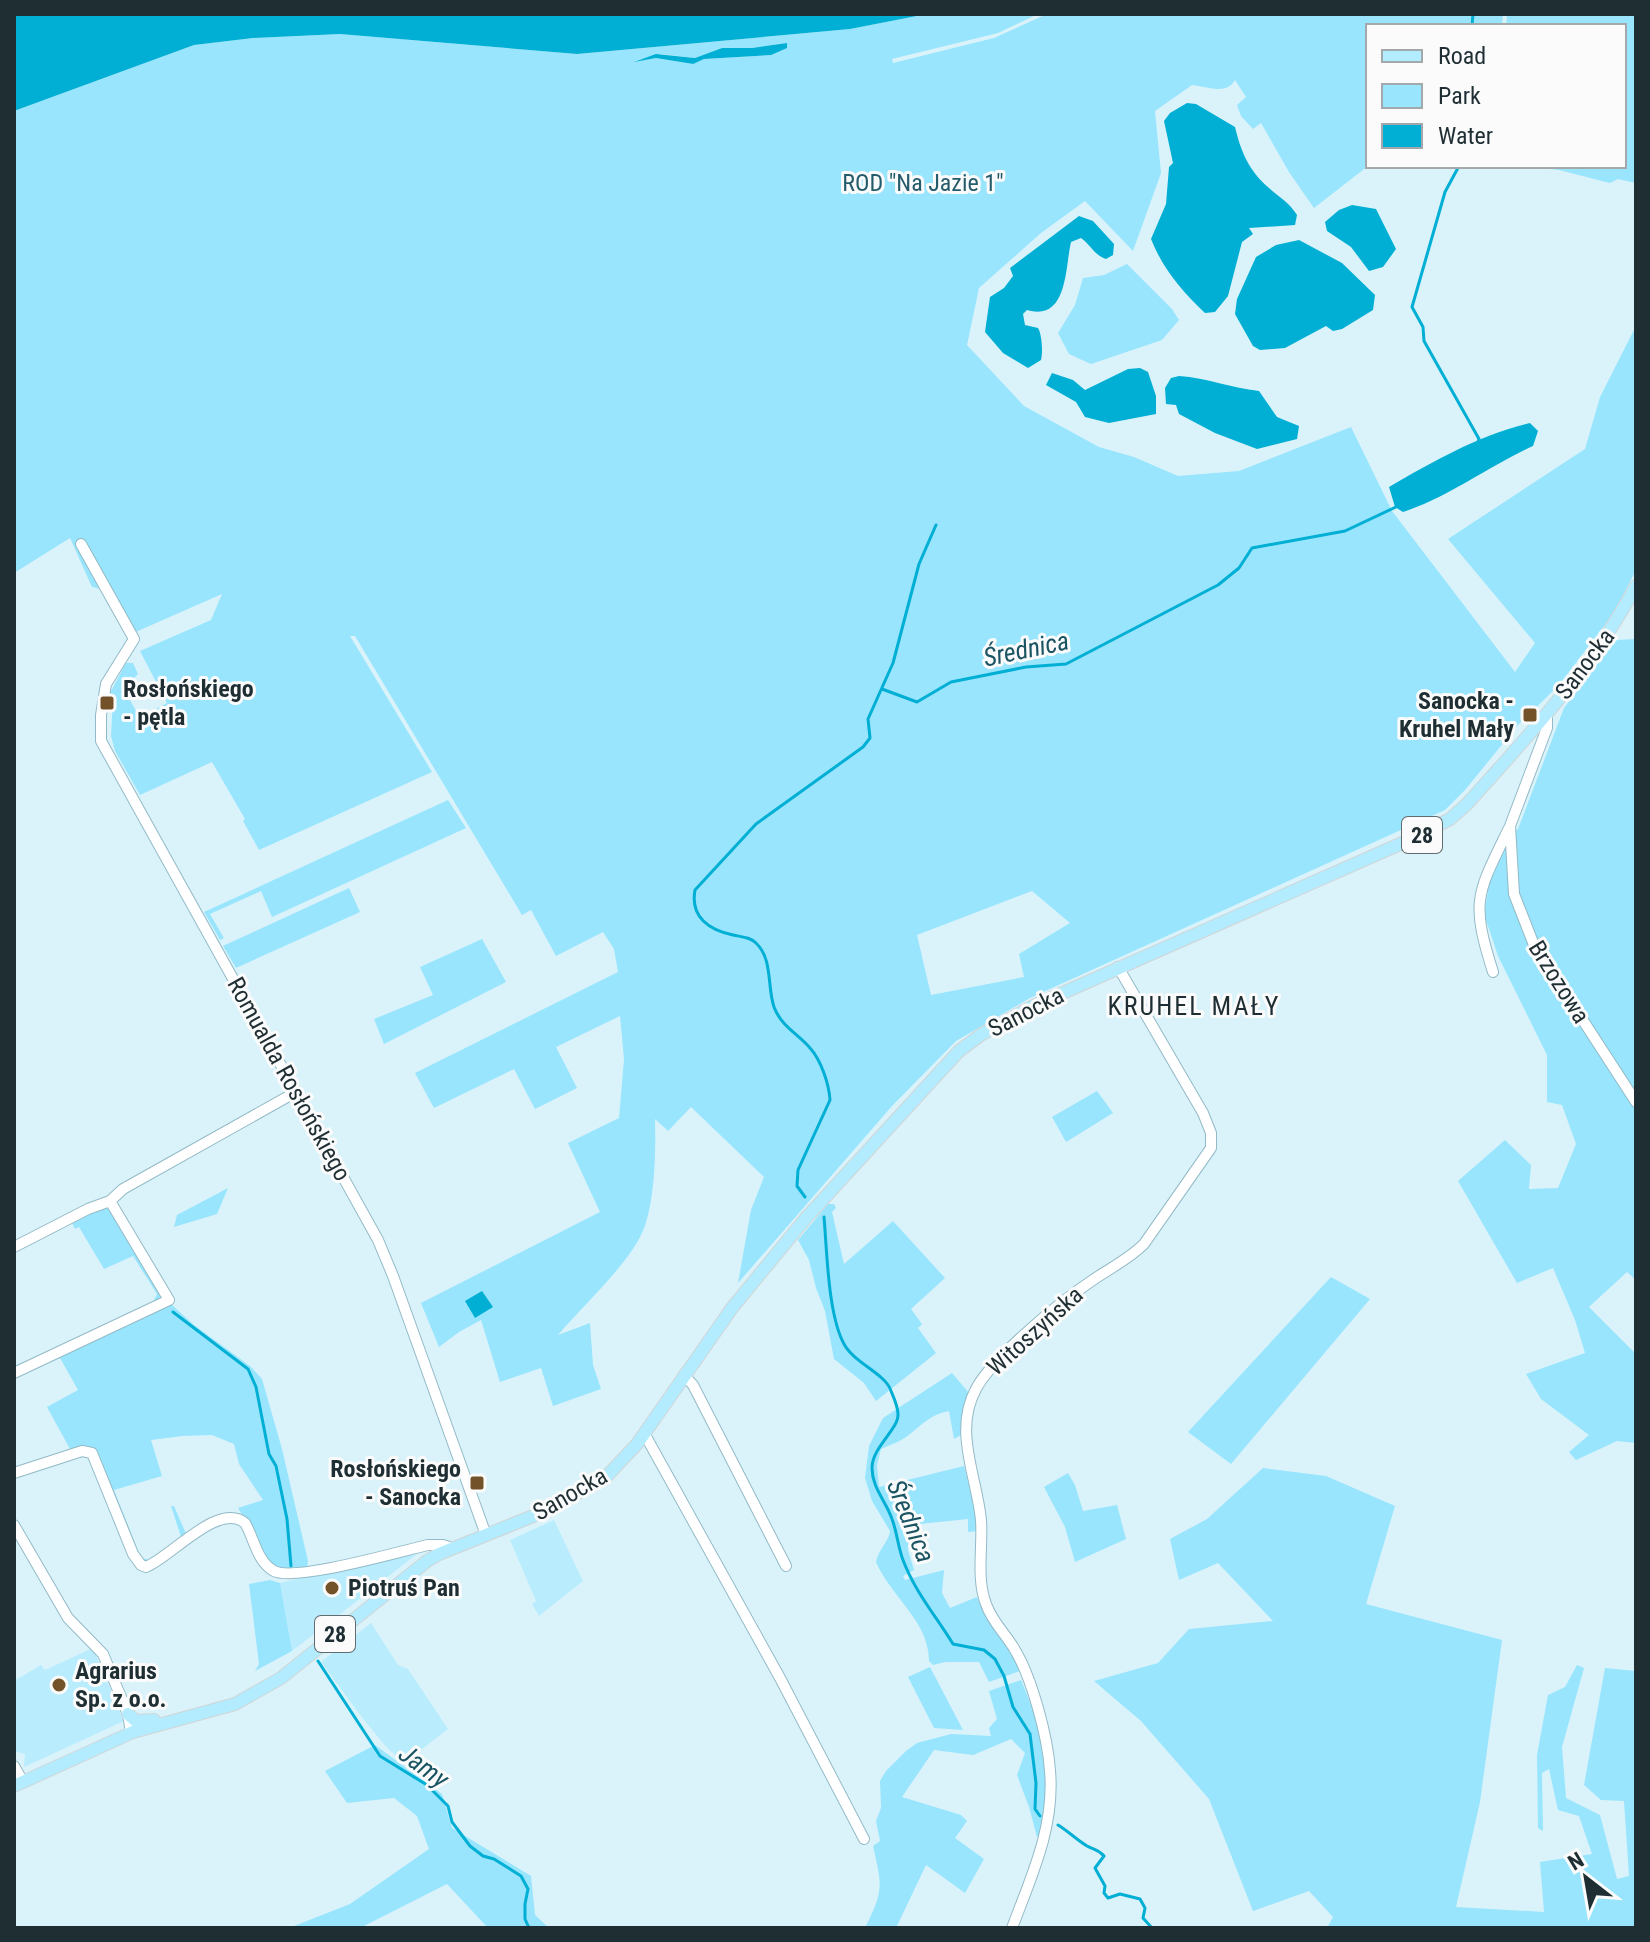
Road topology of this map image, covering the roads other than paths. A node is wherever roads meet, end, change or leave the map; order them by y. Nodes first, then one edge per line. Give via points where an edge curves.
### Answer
1 (81, 544) dead end
2 (1636, 586) edge
3 (1547, 714) junction
4 (1510, 826) junction
5 (1118, 967) junction
6 (1493, 972) dead end
7 (296, 1092) junction
8 (1636, 1102) edge
9 (110, 1201) junction
10 (14, 1247) edge
11 (14, 1373) edge
12 (684, 1375) junction
13 (644, 1433) junction
14 (14, 1473) edge
15 (14, 1525) edge
16 (486, 1535) junction
17 (452, 1548) junction
18 (786, 1566) dead end
19 (128, 1714) junction
20 (177, 1719) junction
21 (131, 1733) junction
22 (14, 1766) edge
23 (18, 1784) edge
24 (864, 1839) dead end
25 (1012, 1928) edge

1 - 7 street, Romualda Rosłońskiego via 134,639 106,684 101,741
2 - 3 main road, Sanocka / 28 via 1604,642
3 - 4 street, Brzozowa via 1547,728
3 - 5 main road, Sanocka / 28 via 1467,804 1441,824
4 - 6 street via 1482,884 1477,912
4 - 8 street, Brzozowa via 1514,894 1534,945
5 - 12 main road, Sanocka / 28 via 1017,1014 959,1051 806,1218
5 - 25 street, Witoszyńska via 1208,1123 1211,1148 1135,1253 1076,1292 991,1368 975,1391 967,1417 981,1519 982,1590 990,1615 1018,1656 1048,1751 1051,1799 1046,1836
7 - 9 street
7 - 16 street, Romualda Rosłońskiego via 388,1264
9 - 10 street
9 - 11 street via 169,1300
12 - 13 main road, Sanocka / 28
12 - 18 street
13 - 16 main road, Sanocka / 28 via 623,1461 589,1489
13 - 24 street
14 - 17 street via 82,1451 92,1453 141,1565 151,1565 214,1522 233,1517 245,1523 274,1571 284,1574 428,1545
15 - 19 street via 68,1618 103,1654
16 - 17 main road, 28
17 - 20 main road, 28 via 427,1561 264,1689 235,1704
19 - 20 main road via 136,1721
19 - 21 street
20 - 21 main road, 28
21 - 23 main road, 28
22 - 23 street

